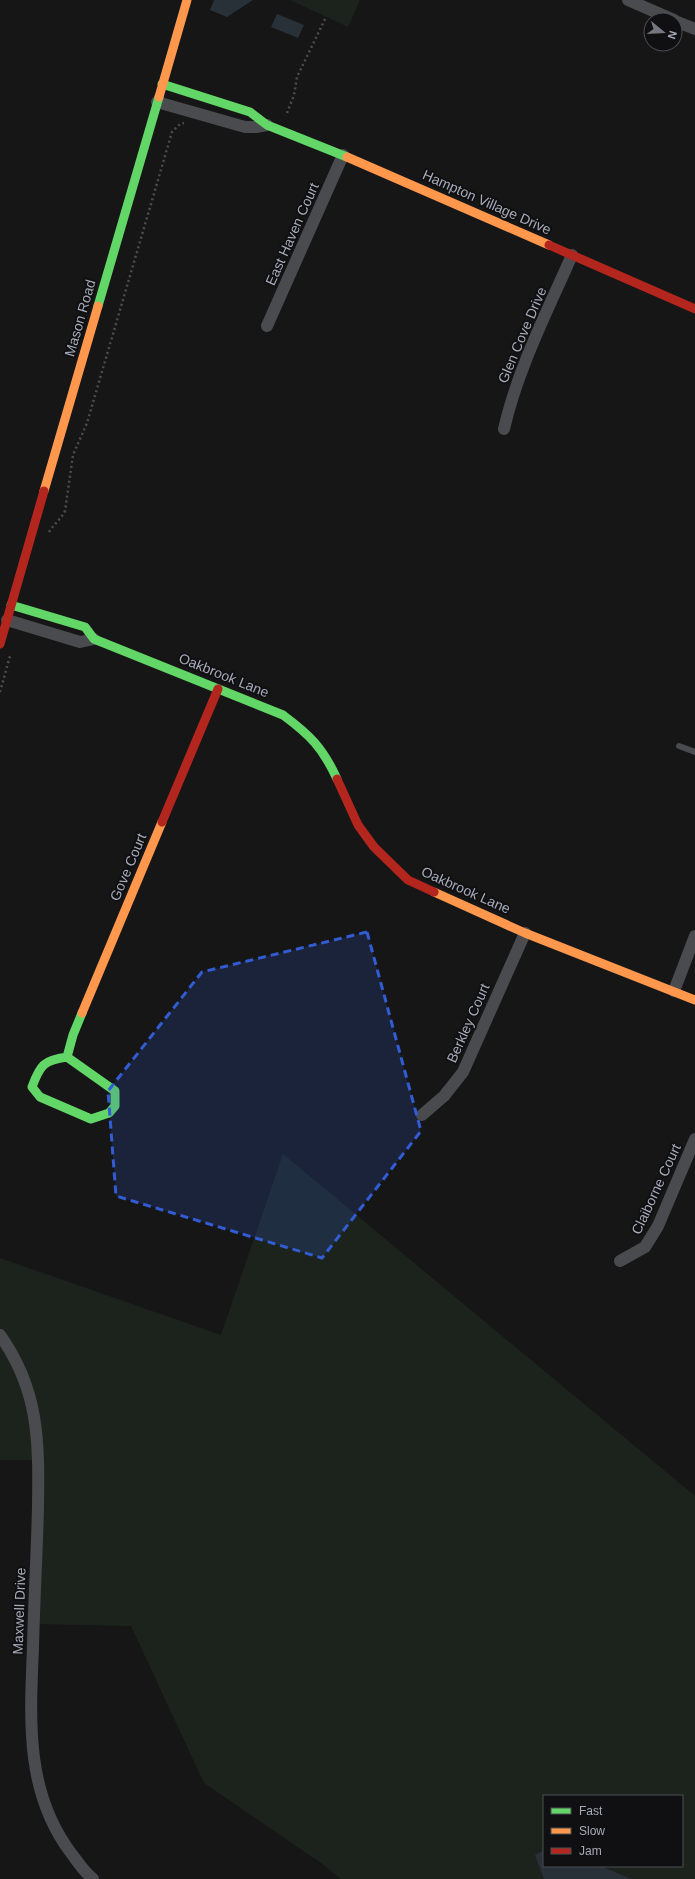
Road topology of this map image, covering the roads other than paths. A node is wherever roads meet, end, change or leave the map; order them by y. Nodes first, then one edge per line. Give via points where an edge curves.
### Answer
1 (187, 0) edge
2 (629, 0) edge
3 (656, 12) edge
4 (683, 24) edge
5 (695, 29) edge
6 (162, 84) junction
7 (157, 102) junction
8 (267, 125) junction
9 (343, 155) junction
10 (572, 255) junction
11 (695, 309) edge
12 (268, 326) dead end
13 (504, 429) dead end
14 (11, 605) junction
15 (7, 620) junction
16 (94, 639) junction
17 (0, 644) edge
18 (218, 689) junction
19 (679, 746) dead end
20 (695, 752) edge
21 (525, 933) junction
22 (695, 936) edge
23 (674, 991) junction
24 (695, 1000) edge
25 (67, 1057) junction
26 (422, 1115) dead end
27 (695, 1139) edge
28 (620, 1261) dead end
29 (0, 1335) edge
30 (93, 1879) edge

1 - 6 street, Mason Road
2 - 3 street
4 - 5 street
6 - 7 street, Mason Road
6 - 8 street, Hampton Village Drive via 250,112
7 - 8 street, Hampton Village Drive via 245,127
7 - 14 street, Mason Road
8 - 9 street, Hampton Village Drive
9 - 10 street, Hampton Village Drive
9 - 12 street, East Haven Court
10 - 11 street, Hampton Village Drive
10 - 13 street, Glen Cove Drive via 522,370 511,399
14 - 15 street, Mason Road
14 - 16 street, Oakbrook Lane via 85,627
15 - 16 street, Oakbrook Lane via 80,642
15 - 17 street, Mason Road
16 - 18 street, Oakbrook Lane
18 - 21 street, Oakbrook Lane via 283,715 306,732 328,758 358,825 374,847 408,880
18 - 25 street, Gove Court
19 - 20 lane
21 - 23 street, Oakbrook Lane
21 - 26 street, Berkley Court via 463,1072 444,1096
22 - 23 street
23 - 24 street, Oakbrook Lane
25 - 25 street via 115,1091 115,1106 109,1113 91,1119 40,1097 32,1087 39,1067 49,1059
27 - 28 street, Claiborne Court via 658,1226 645,1247
29 - 30 street, Maxwell Drive via 26,1383 37,1434 32,1680 32,1741 35,1771 43,1800 55,1828 65,1845

